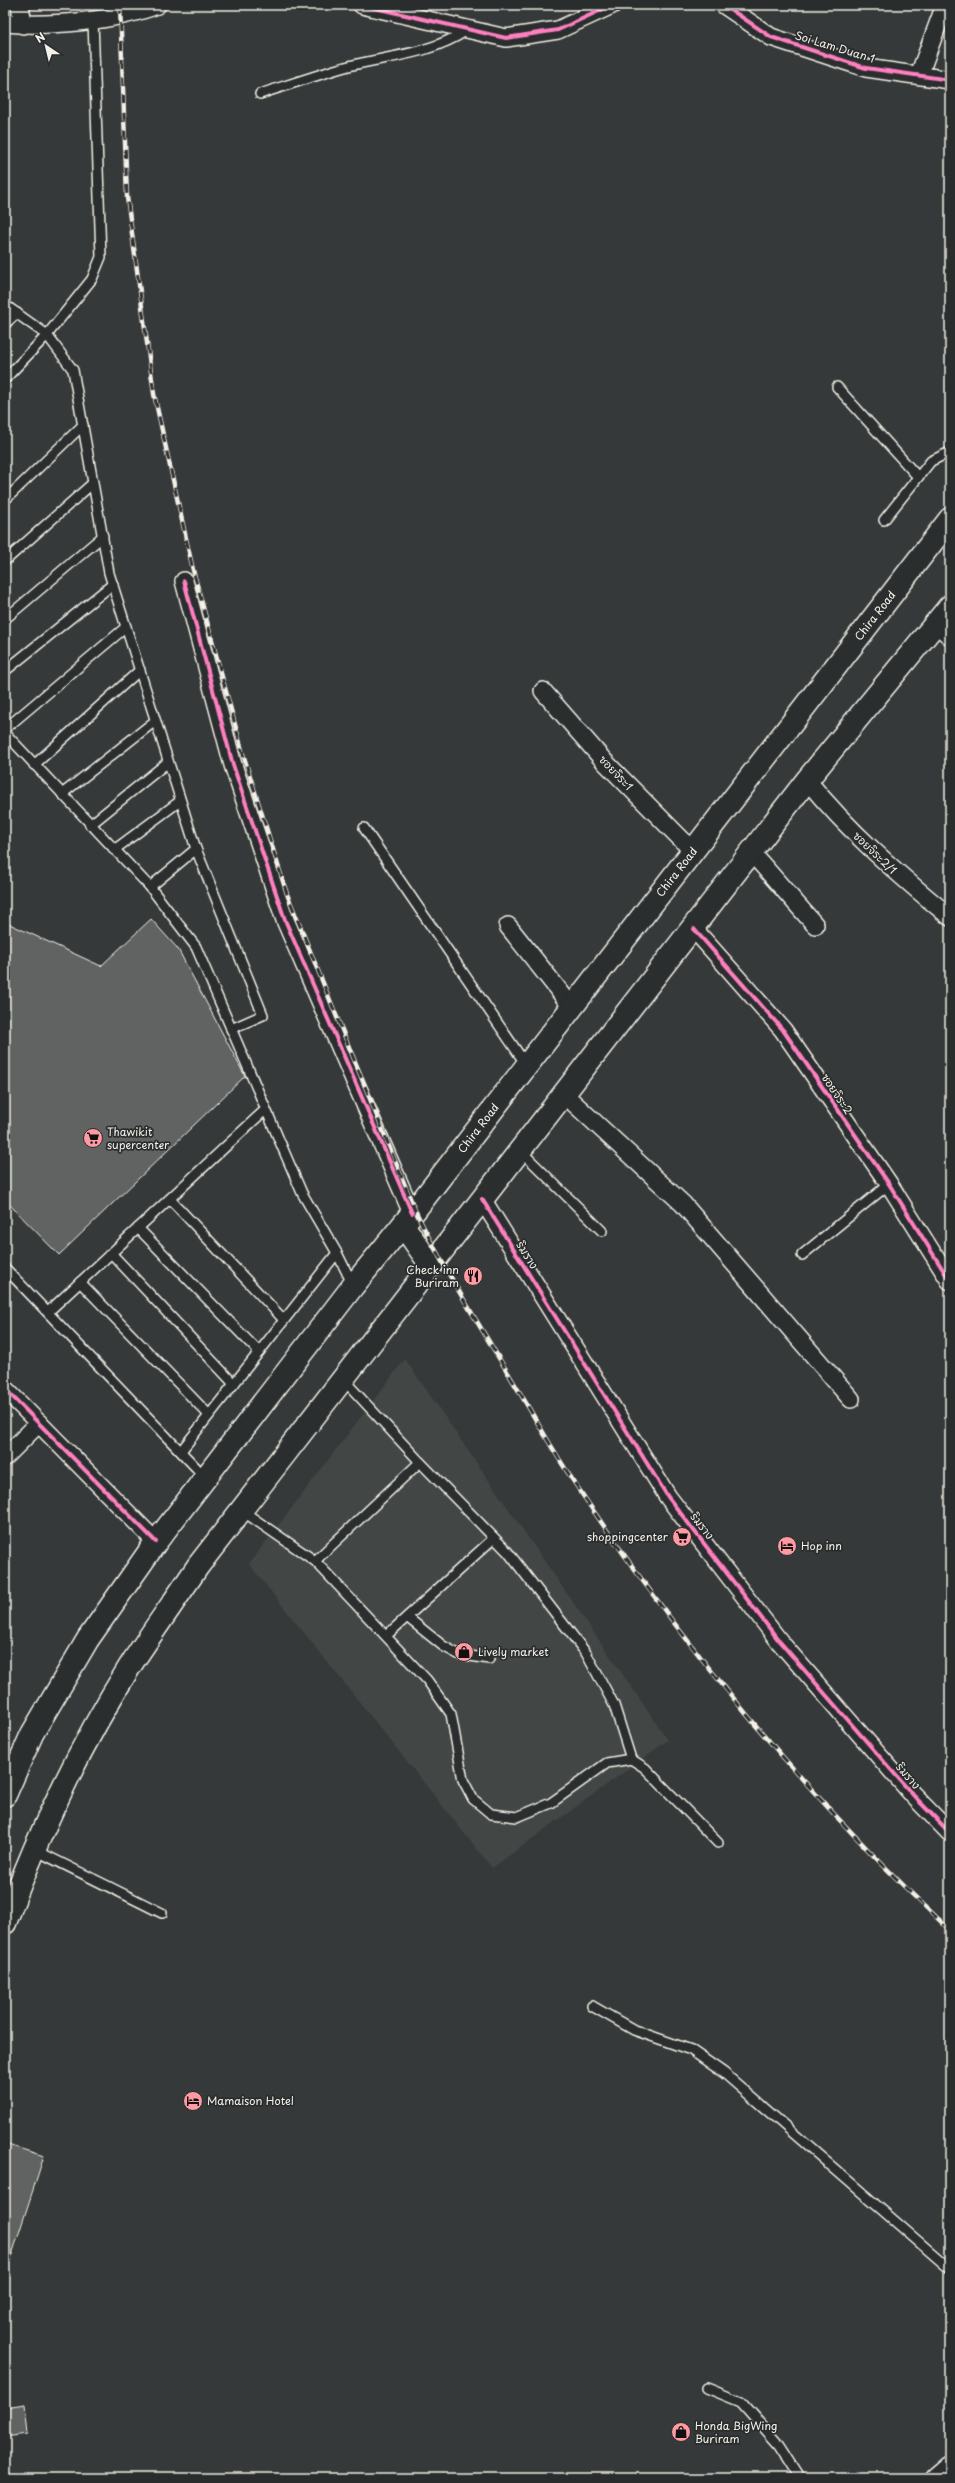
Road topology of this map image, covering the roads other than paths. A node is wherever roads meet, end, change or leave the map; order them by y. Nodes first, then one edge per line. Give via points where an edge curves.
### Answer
1 (20, 5) edge
2 (157, 5) edge
3 (362, 5) edge
4 (612, 5) edge
5 (724, 5) edge
6 (945, 5) edge
7 (93, 12) edge
8 (5, 23) edge
9 (23, 24) junction
10 (468, 29) junction
11 (919, 75) junction
12 (950, 80) edge
13 (260, 94) dead end
14 (5, 305) edge
15 (17, 313) junction
16 (5, 324) edge
17 (47, 335) junction
18 (5, 379) edge
19 (837, 387) dead end
20 (83, 425) junction
21 (950, 452) edge
22 (918, 477) junction
23 (93, 483) junction
24 (5, 500) edge
25 (950, 519) edge
26 (884, 520) dead end
27 (103, 536) junction
28 (5, 561) edge
29 (184, 581) dead end
30 (113, 584) junction
31 (950, 606) edge
32 (5, 619) edge
33 (126, 627) junction
34 (943, 630) edge
35 (140, 670) junction
36 (5, 671) edge
37 (543, 692) dead end
38 (155, 721) junction
39 (5, 729) edge
40 (5, 733) edge
41 (168, 762) junction
42 (34, 764) junction
43 (808, 780) junction
44 (62, 794) junction
45 (180, 801) junction
46 (90, 824) junction
47 (364, 828) dead end
48 (196, 849) junction
49 (114, 850) junction
50 (693, 850) junction
51 (752, 853) junction
52 (150, 887) junction
53 (950, 918) edge
54 (815, 925) dead end
55 (508, 926) dead end
56 (694, 929) junction
57 (572, 1007) junction
58 (231, 1029) junction
59 (527, 1066) junction
60 (565, 1095) junction
61 (265, 1110) junction
62 (521, 1151) junction
63 (889, 1184) junction
64 (170, 1199) junction
65 (482, 1199) junction
66 (408, 1219) junction
67 (138, 1228) junction
68 (602, 1231) dead end
69 (111, 1253) junction
70 (337, 1253) junction
71 (802, 1255) dead end
72 (430, 1264) junction
73 (5, 1268) edge
74 (950, 1281) edge
75 (80, 1282) junction
76 (353, 1286) junction
77 (48, 1312) junction
78 (284, 1320) junction
79 (259, 1352) junction
80 (343, 1379) junction
81 (234, 1384) junction
82 (5, 1389) edge
83 (851, 1399) dead end
84 (209, 1415) junction
85 (39, 1423) junction
86 (181, 1451) junction
87 (5, 1457) edge
88 (420, 1462) junction
89 (207, 1479) junction
90 (241, 1510) junction
91 (494, 1538) junction
92 (156, 1542) junction
93 (315, 1562) junction
94 (407, 1617) junction
95 (386, 1635) junction
96 (489, 1659) dead end
97 (632, 1759) junction
98 (5, 1795) edge
99 (950, 1833) edge
100 (718, 1843) dead end
101 (35, 1850) junction
102 (162, 1913) dead end
103 (5, 1923) edge
104 (592, 2006) dead end
105 (950, 2269) edge
106 (707, 2388) dead end
107 (950, 2466) edge
108 (800, 2478) edge
109 (936, 2478) edge

1 - 9 street
2 - 7 street
3 - 10 street
4 - 10 street via 558,30 506,38
5 - 11 street, Soi Lam Duan 1 via 771,36 866,68
6 - 11 street
7 - 9 street
7 - 17 lane via 101,257 92,279
8 - 9 street
10 - 13 lane via 449,42 426,50 345,67
11 - 12 street, Soi Lam Duan 1
14 - 15 lane
15 - 16 lane
15 - 17 lane
17 - 18 lane
17 - 20 lane via 73,370
19 - 22 lane
20 - 23 lane
20 - 24 lane
21 - 22 lane via 931,461
22 - 26 lane
23 - 27 lane
23 - 28 lane
25 - 50 main road, Chira Road
27 - 30 lane
27 - 32 lane
29 - 66 street via 233,765 285,920
30 - 33 lane
30 - 36 lane
31 - 34 main road
33 - 35 lane
33 - 39 lane
34 - 43 main road
35 - 38 lane
35 - 42 lane
37 - 50 street, ซอยจิระ1 via 605,762
38 - 41 lane
38 - 44 lane
40 - 42 lane
41 - 45 lane
41 - 46 lane
42 - 44 lane
43 - 51 main road
43 - 53 street, ซอยจิระ2/1 via 830,809 894,871
44 - 46 lane
45 - 48 lane
45 - 49 lane
46 - 49 lane
47 - 59 lane
48 - 52 lane
48 - 58 lane via 263,1015
49 - 52 lane
50 - 57 main road, Chira Road
51 - 54 street
51 - 56 main road
52 - 58 lane via 196,947
55 - 57 street
56 - 60 main road
56 - 63 street, ซอยจิระ2 via 783,1030
57 - 59 main road, Chira Road
58 - 61 lane
59 - 66 main road, Chira Road
60 - 62 main road
60 - 83 street via 683,1204
61 - 64 lane
61 - 70 lane via 302,1192
62 - 65 main road
62 - 68 lane
63 - 71 lane
63 - 74 street, ซอยจิระ2
64 - 67 lane
64 - 78 lane
65 - 72 main road
65 - 99 street, ริมราง via 668,1498 780,1642 913,1795
66 - 72 main road
66 - 76 main road, Chira Road
67 - 69 lane
67 - 79 lane
69 - 75 lane
69 - 81 lane
70 - 76 lane
70 - 78 lane
72 - 80 main road
73 - 77 lane
75 - 77 lane
75 - 84 lane
76 - 89 main road, Chira Road
77 - 86 lane
78 - 79 lane
79 - 81 lane
80 - 88 lane
80 - 90 main road
81 - 84 lane
82 - 85 street
84 - 86 lane
85 - 87 street
85 - 92 street
86 - 89 lane
88 - 91 lane
88 - 93 lane
89 - 92 main road, Chira Road
90 - 93 lane
90 - 101 main road via 198,1566 130,1667 69,1775
91 - 94 lane
91 - 97 lane via 586,1652 614,1705
92 - 98 main road, Chira Road via 88,1639 32,1734
93 - 95 lane
94 - 95 lane
94 - 96 lane via 443,1646 458,1654
95 - 97 lane via 427,1680 451,1714 463,1780 474,1799 490,1814 516,1817 551,1803 607,1763
97 - 100 lane via 645,1768
101 - 102 lane
101 - 103 main road
104 - 105 lane via 634,2030 691,2050 724,2073
106 - 108 lane via 741,2402 779,2445
107 - 109 main road

